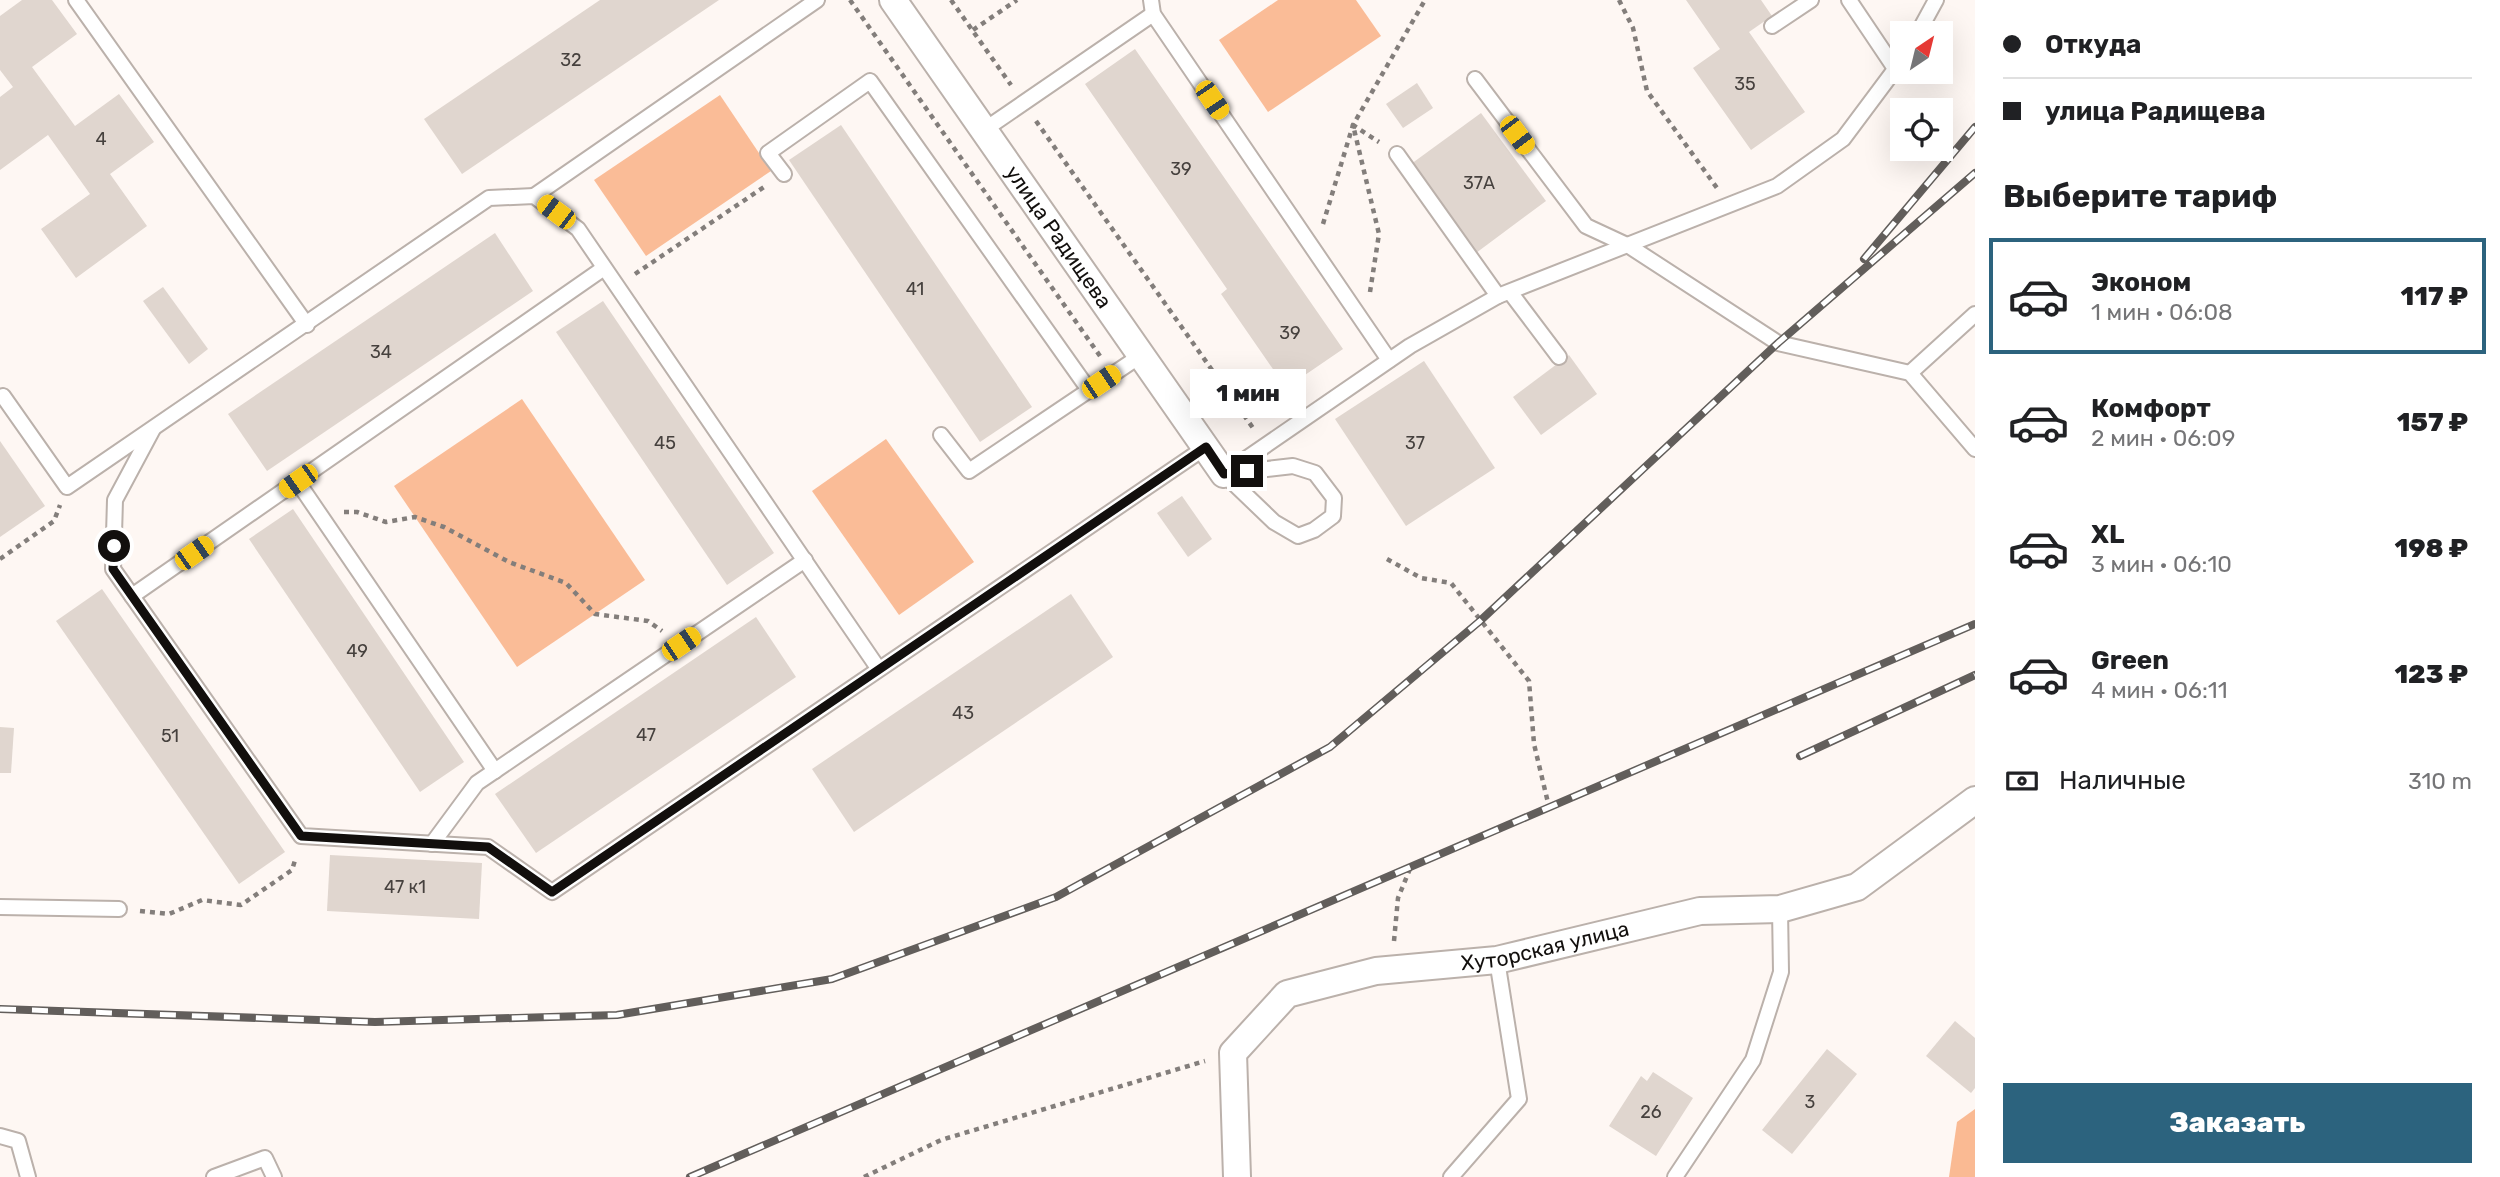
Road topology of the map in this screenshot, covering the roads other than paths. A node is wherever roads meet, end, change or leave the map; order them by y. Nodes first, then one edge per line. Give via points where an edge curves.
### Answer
1 (76, 0) edge
2 (817, 0) edge
3 (893, 0) edge
4 (1811, 0) edge
5 (1849, 0) edge
6 (1936, 0) edge
7 (1152, 7) edge
8 (1924, 21) edge
9 (1772, 26) dead end
10 (1890, 53) edge
11 (1890, 77) edge
12 (1475, 79) dead end
13 (984, 130) junction
14 (1397, 154) road end
15 (784, 174) road end
16 (534, 196) junction
17 (1629, 246) junction
18 (604, 268) junction
19 (1504, 294) junction
20 (1975, 314) edge
21 (307, 325) junction
22 (1143, 354) junction
23 (1559, 356) dead end
24 (1389, 360) junction
25 (1910, 373) junction
26 (1089, 390) junction
27 (4, 396) dead end
28 (153, 429) junction
29 (941, 435) dead end
30 (1206, 447) junction
31 (1975, 449) edge
32 (1224, 474) junction
33 (298, 481) junction
34 (805, 560) junction
35 (132, 596) junction
36 (878, 668) junction
37 (495, 771) junction
38 (1975, 800) edge
39 (432, 844) junction
40 (0, 907) edge
41 (119, 909) road end
42 (1780, 909) junction
43 (1497, 960) junction
44 (0, 1136) edge
45 (28, 1177) edge
46 (214, 1177) edge
47 (275, 1177) edge
48 (1237, 1177) edge
49 (1451, 1177) edge
50 (1675, 1177) edge

1 - 21 lane
2 - 16 lane
3 - 13 street, улица Радищева
4 - 9 lane
5 - 10 lane
6 - 8 lane
7 - 13 lane
7 - 24 lane
11 - 17 lane via 1843,139 1777,186
12 - 17 lane via 1586,226
13 - 22 street, улица Радищева
14 - 19 lane
15 - 26 lane via 768,153 870,81
16 - 18 lane via 578,229
16 - 21 lane via 489,198
17 - 19 lane
17 - 25 lane via 1778,343
18 - 33 lane
18 - 34 lane
19 - 23 lane
19 - 24 lane
20 - 25 lane
21 - 28 lane
22 - 26 lane
22 - 30 street, улица Радищева
24 - 32 lane
25 - 31 lane
26 - 29 lane via 969,471
27 - 28 lane via 67,487
28 - 35 lane via 115,500 113,569
30 - 32 street, улица Радищева
30 - 36 lane
32 - 32 lane via 1274,522 1297,536 1333,516 1334,498 1315,473 1293,466
33 - 35 lane
33 - 37 lane
34 - 36 lane
34 - 37 lane
35 - 39 lane via 301,836
36 - 39 lane via 552,892 488,847
37 - 39 lane via 477,783
38 - 42 street, Хуторская улица via 1857,887
40 - 41 lane
42 - 43 street, Хуторская улица via 1700,911
42 - 50 lane via 1781,972 1753,1060
43 - 48 street, Хуторская улица via 1376,971 1287,994 1233,1053
43 - 49 lane via 1520,1099
44 - 45 lane via 18,1141
46 - 47 lane via 265,1158

